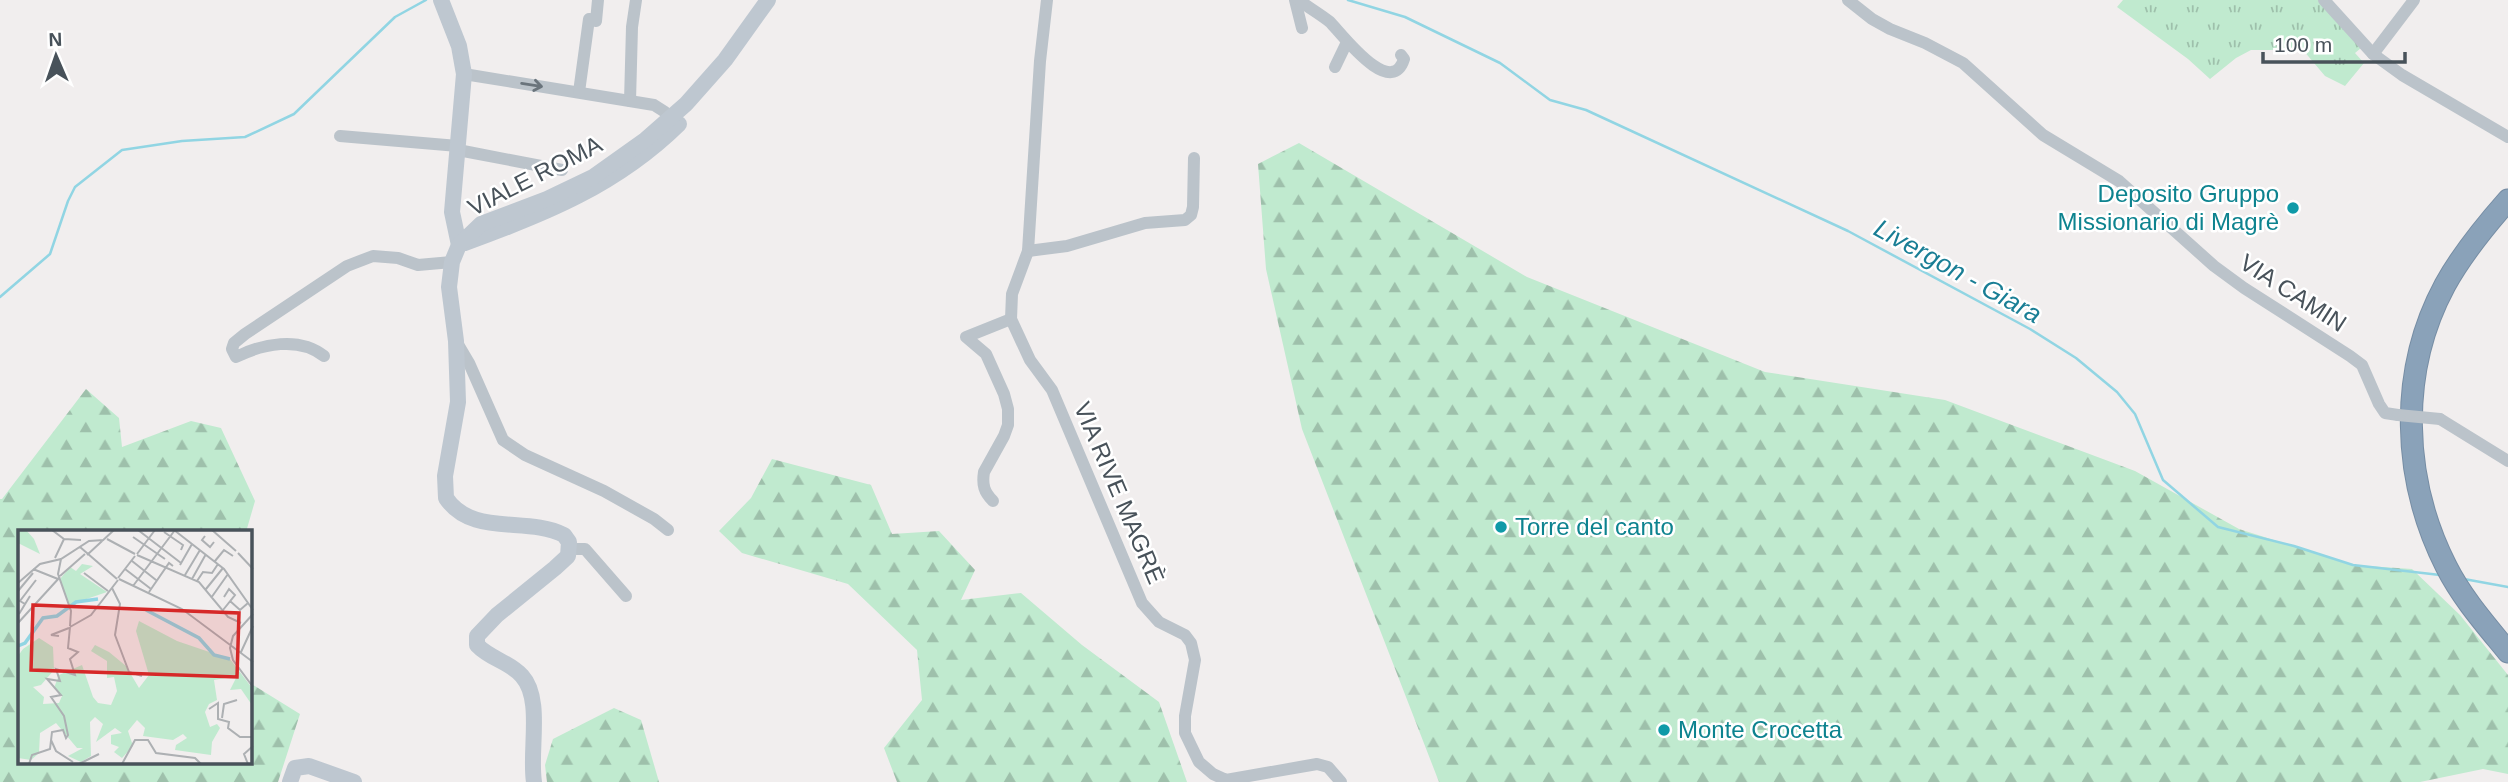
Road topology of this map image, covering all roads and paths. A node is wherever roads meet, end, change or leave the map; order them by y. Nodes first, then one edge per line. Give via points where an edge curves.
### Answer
1 (598, 0) edge
2 (636, 0) edge
3 (768, 0) edge
4 (778, 0) edge
5 (1047, 0) edge
6 (1297, 0) edge
7 (1848, 0) edge
8 (2324, 0) edge
9 (2414, 0) edge
10 (443, 5) edge
11 (1302, 28) dead end
12 (1347, 42) junction
13 (2373, 54) junction
14 (1401, 55) dead end
15 (1335, 67) dead end
16 (464, 74) junction
17 (579, 92) junction
18 (630, 101) junction
19 (669, 119) junction
20 (340, 136) dead end
21 (2508, 137) edge
22 (458, 148) junction
23 (1194, 158) dead end
24 (562, 170) dead end
25 (2508, 200) edge
26 (460, 245) junction
27 (1028, 251) junction
28 (452, 262) junction
29 (1011, 319) junction
30 (456, 341) junction
31 (324, 356) dead end
32 (2508, 461) edge
33 (993, 501) dead end
34 (668, 530) dead end
35 (570, 549) junction
36 (626, 596) dead end
37 (2508, 652) edge
38 (290, 782) edge
39 (354, 782) edge
40 (534, 782) edge
41 (1341, 782) edge

1 - 17 street via 596,21 589,19
2 - 18 street
3 - 19 main road, VIALE ROMA via 725,60
4 - 26 main road, VIALE ROMA via 708,94 639,160 597,188 532,219
5 - 27 street
6 - 11 street
6 - 12 street via 1331,23
7 - 32 street, VIA CAMIN, bridge via 1890,29 1963,63 2043,135 2119,181 2214,265 2362,365 2385,413 2440,419
8 - 13 street
9 - 13 street
10 - 16 main road
12 - 14 street via 1367,62 1386,71 1400,67
12 - 15 street
13 - 21 street
16 -> 17 street
16 - 22 main road
17 - 18 street
18 - 19 street via 658,107
19 - 26 main road, VIALE ROMA via 593,177 481,224
20 - 22 street
22 - 24 street
22 - 26 main road via 452,212
23 - 27 street via 1194,207 1185,220 1145,223 1067,246
25 - 37 highway via 2445,285 2426,331 2412,395 2414,464 2422,503 2451,575
26 - 28 main road
27 - 29 street via 1012,294
28 - 30 main road via 449,287
28 - 31 street via 418,265 386,256 362,259 262,323 232,349 236,357 260,347 291,344 307,346
29 - 33 street via 967,337 986,354 1007,409 1008,425 984,472 986,494
29 - 41 street, VIA RIVE MAGRÈ via 1030,360 1052,390 1142,603 1159,622 1185,635 1195,652 1185,733 1199,762 1226,779 1317,764 1328,767
30 - 34 street via 503,440
30 - 35 main road via 458,402 445,476 446,498 462,515 476,521 551,528 564,535
35 - 36 street via 586,549
35 - 40 main road via 568,556 477,636 477,645 516,670 531,690
38 - 39 main road via 295,768 309,766

